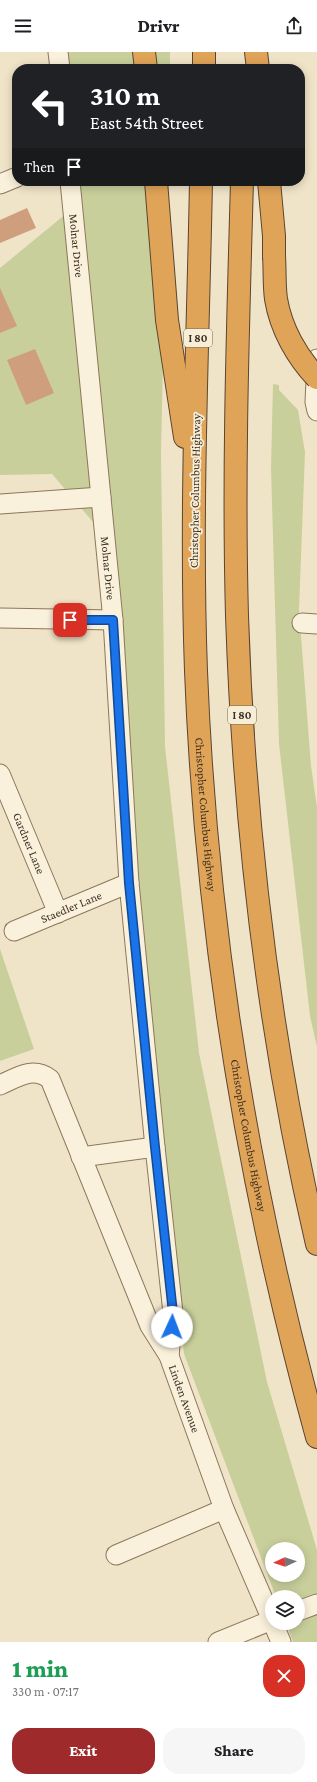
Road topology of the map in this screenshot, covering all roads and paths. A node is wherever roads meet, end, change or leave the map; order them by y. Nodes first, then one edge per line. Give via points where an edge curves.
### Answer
1 (58, 52) edge
2 (146, 52) edge
3 (204, 52) edge
4 (244, 52) edge
5 (256, 52) edge
6 (59, 64) edge
7 (147, 64) edge
8 (204, 64) edge
9 (244, 64) edge
10 (257, 64) edge
11 (12, 179) edge
12 (0, 184) edge
13 (70, 186) edge
14 (156, 186) edge
15 (201, 186) edge
16 (242, 186) edge
17 (269, 186) edge
18 (317, 359) edge
19 (317, 378) edge
20 (316, 405) edge
21 (194, 495) junction
22 (101, 497) junction
23 (0, 504) edge
24 (0, 618) edge
25 (113, 620) junction
26 (0, 774) edge
27 (129, 883) junction
28 (58, 913) junction
29 (14, 932) dead end
30 (0, 1084) edge
31 (155, 1147) junction
32 (81, 1158) junction
33 (317, 1244) edge
34 (169, 1356) junction
35 (317, 1437) edge
36 (224, 1509) junction
37 (116, 1555) dead end
38 (265, 1604) edge
39 (317, 1604) edge
40 (305, 1608) edge
41 (265, 1623) edge
42 (276, 1630) edge
43 (218, 1642) edge
44 (281, 1642) edge

1 - 6 street
2 - 7 highway
3 - 8 highway
4 - 9 highway
5 - 10 highway
11 - 12 street
13 - 22 street, Molnar Drive
14 - 21 highway via 167,320
15 - 21 highway, Christopher Columbus Highway / I 80
16 - 33 highway, I 80 via 235,507 237,618 243,728 252,838 272,996 290,1112
17 - 19 highway, bridge via 276,300 287,335 304,365
18 - 20 street
21 - 35 highway, Christopher Columbus Highway / I 80 via 194,612 199,733 208,854 222,974 240,1093 262,1210 288,1327
22 - 23 street
22 - 25 street, Molnar Drive
24 - 25 street
25 - 27 street, Molnar Drive
26 - 28 street, Gardner Lane
27 - 28 street, Staedler Lane
27 - 31 street, Molnar Drive
28 - 29 street, Staedler Lane
30 - 32 street, Linden Avenue via 30,1072 42,1073 50,1079
31 - 32 street
31 - 34 street, Molnar Drive via 173,1313
32 - 34 street, Linden Avenue via 150,1326
34 - 36 street, Linden Avenue
36 - 37 street
36 - 38 street, Linden Avenue
39 - 40 street
41 - 43 street
42 - 44 street

